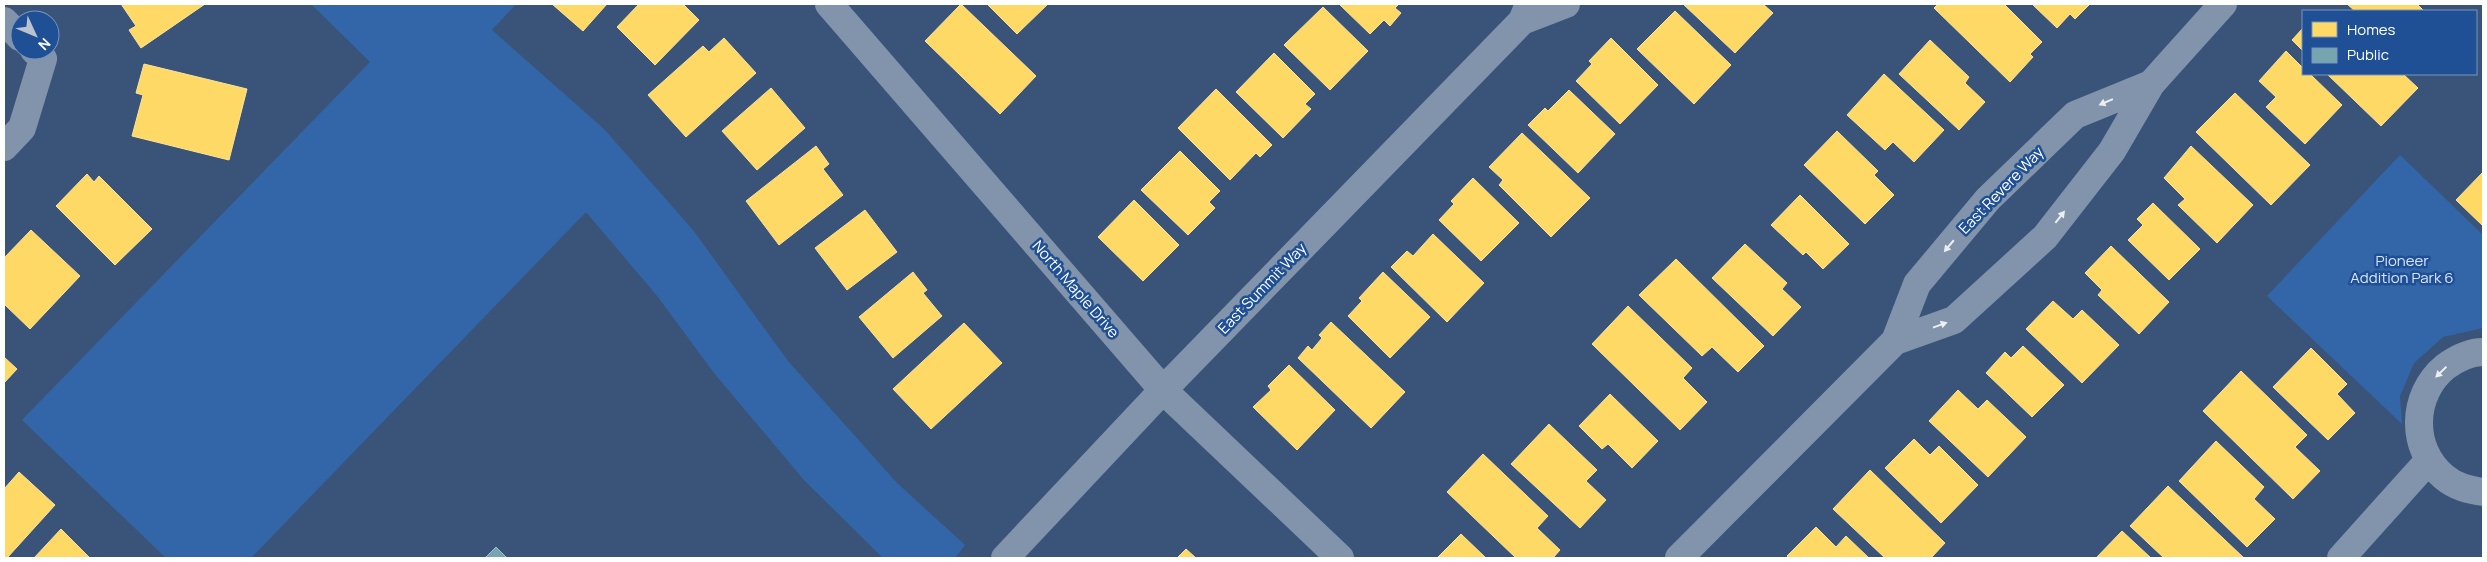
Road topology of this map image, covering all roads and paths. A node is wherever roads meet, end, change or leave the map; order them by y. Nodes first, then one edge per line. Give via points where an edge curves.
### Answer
1 (1566, 4) edge
2 (2223, 4) edge
3 (837, 6) edge
4 (1526, 12) edge
5 (37, 60) edge
6 (2151, 84) junction
7 (4, 148) edge
8 (1894, 341) junction
9 (2483, 352) edge
10 (1162, 390) junction
11 (2429, 460) junction
12 (2483, 492) edge
13 (1005, 558) edge
14 (1340, 558) edge
15 (1678, 558) edge
16 (2341, 558) edge

1 - 4 street, East Summit Way
2 - 6 street, East Revere Way
3 - 10 street, North Maple Drive
4 - 10 street, East Summit Way
5 - 7 street via 22,128
8 -> 6 street, East Revere Way via 1954,320 2045,237 2112,151
6 -> 8 street, East Revere Way via 2075,115 1988,199 1917,284
8 - 15 street, East Revere Way
9 -> 11 street via 2455,359 2437,374 2424,393 2418,416 2419,431
10 - 13 street, East Summit Way
10 - 14 street, North Maple Drive
11 - 12 street via 2445,478 2465,489
11 - 16 street

